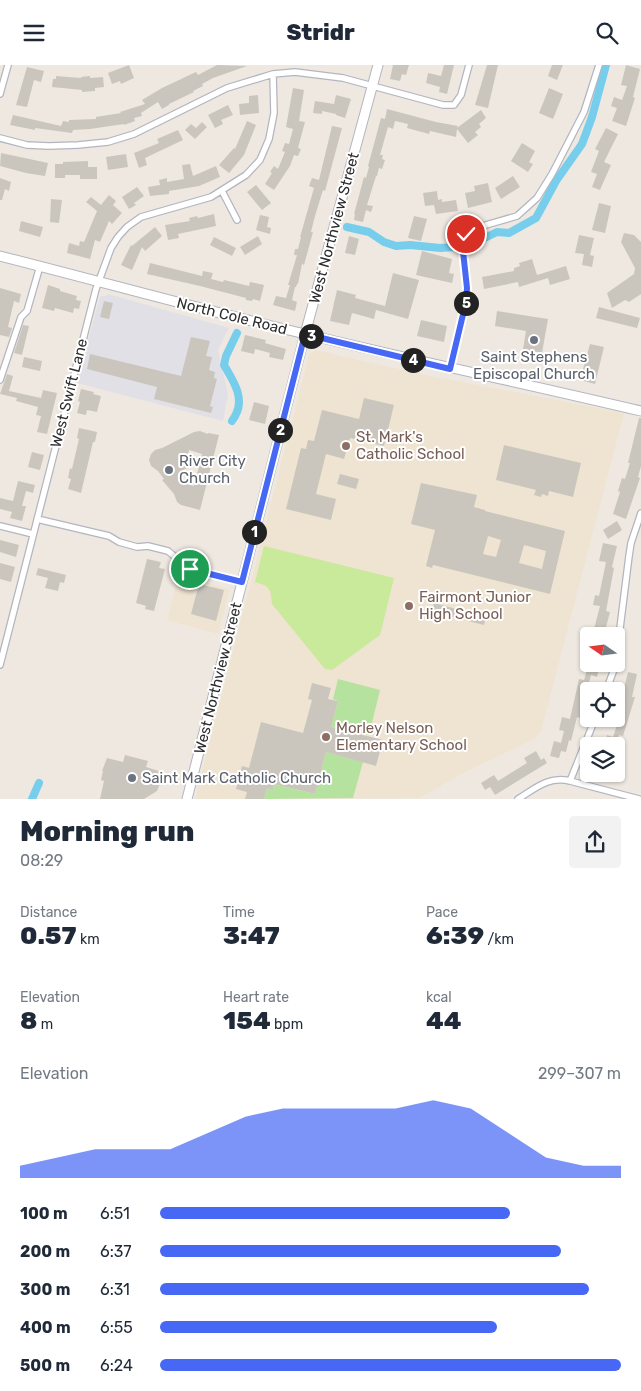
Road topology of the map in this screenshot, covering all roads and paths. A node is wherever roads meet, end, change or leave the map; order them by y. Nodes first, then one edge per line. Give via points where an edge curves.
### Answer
1 (8, 65) edge
2 (378, 65) edge
3 (469, 65) edge
4 (599, 65) edge
5 (273, 74) junction
6 (372, 86) junction
7 (0, 94) edge
8 (0, 138) edge
9 (222, 191) junction
10 (237, 220) dead end
11 (0, 257) edge
12 (40, 266) junction
13 (99, 281) junction
14 (305, 334) junction
15 (450, 369) junction
16 (0, 380) edge
17 (641, 411) edge
18 (641, 513) edge
19 (37, 519) junction
20 (0, 526) edge
21 (33, 534) junction
22 (242, 582) junction
23 (620, 627) edge
24 (2, 653) edge
25 (0, 665) edge
26 (592, 727) edge
27 (570, 781) junction
28 (615, 796) edge
29 (187, 799) edge
30 (518, 799) edge
31 (639, 799) edge

1 - 7 street
2 - 6 street, West Northview Street
3 - 6 street via 461,95 454,105
4 - 15 street via 584,112 537,198 517,216 472,229 462,242 466,302
5 - 6 street via 295,72 343,78
5 - 8 street via 227,88 134,134 108,141 49,146 27,145
5 - 9 street, West Swift Lane via 274,113 270,139 260,160 246,175
6 - 14 street, West Northview Street
9 - 10 street
9 - 13 street, West Swift Lane via 141,217 127,227 111,248
11 - 12 street, North Cole Road
12 - 13 street, North Cole Road
12 - 16 street
13 - 14 street, North Cole Road
13 - 19 street, West Swift Lane
14 - 15 street, North Cole Road
14 - 22 street, West Northview Street
15 - 17 street, North Cole Road
18 - 23 street via 631,543
19 - 21 street, West Swift Lane
19 - 22 street via 136,547 168,551 190,569
20 - 21 street
21 - 24 street, West Swift Lane
22 - 29 street, West Northview Street
24 - 25 street, West Swift Lane
26 - 27 street
27 - 28 street
27 - 30 street via 551,780
28 - 31 street

